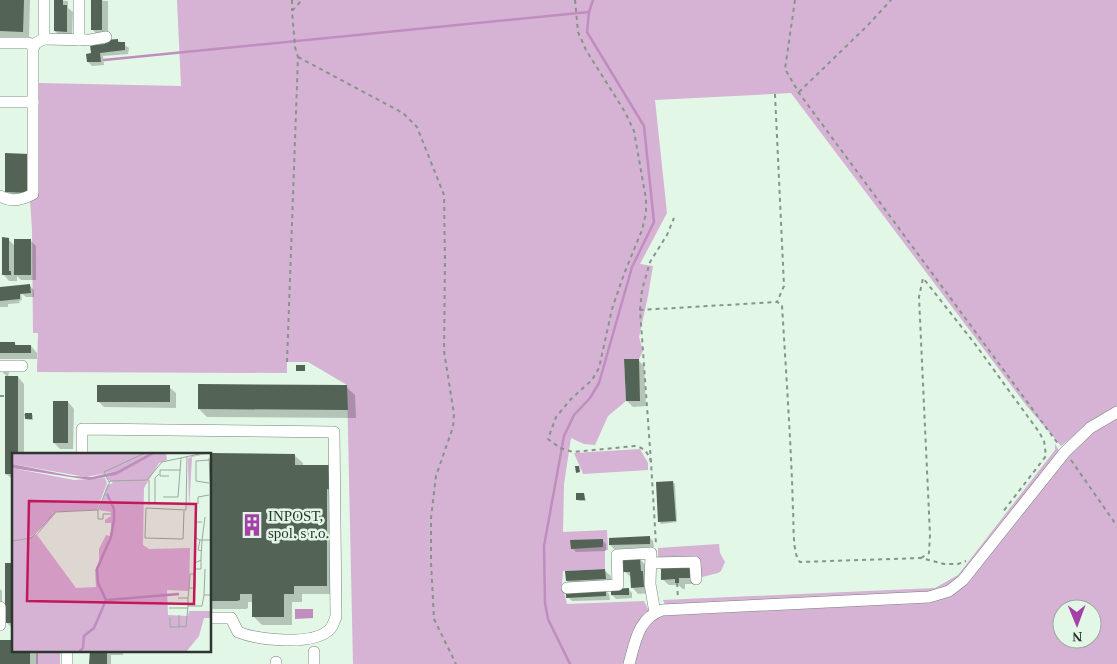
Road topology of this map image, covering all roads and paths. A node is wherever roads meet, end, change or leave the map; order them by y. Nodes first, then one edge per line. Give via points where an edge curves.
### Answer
1 (44, 0) edge
2 (80, 0) edge
3 (292, 0) edge
4 (302, 0) edge
5 (575, 0) edge
6 (795, 0) edge
7 (891, 0) edge
8 (292, 11) junction
9 (106, 37) dead end
10 (79, 40) junction
11 (39, 42) junction
12 (0, 43) edge
13 (298, 57) junction
14 (798, 93) junction
15 (775, 94) dead end
16 (0, 102) edge
17 (33, 102) junction
18 (0, 196) edge
19 (674, 218) dead end
20 (777, 302) junction
21 (640, 310) junction
22 (287, 362) dead end
23 (0, 366) edge
24 (22, 366) dead end
25 (0, 396) edge
26 (5, 396) dead end
27 (1117, 412) edge
28 (1065, 452) junction
29 (82, 453) edge
30 (651, 462) junction
31 (999, 517) dead end
32 (1117, 526) edge
33 (656, 544) dead end
34 (921, 558) junction
35 (966, 561) dead end
36 (652, 563) junction
37 (696, 580) dead end
38 (678, 583) dead end
39 (567, 588) dead end
40 (678, 599) dead end
41 (0, 607) edge
42 (655, 612) junction
43 (211, 618) edge
44 (0, 625) edge
45 (314, 652) dead end
46 (314, 664) edge
47 (456, 664) edge
48 (629, 664) edge

1 - 11 street
2 - 10 street
3 - 8 path
4 - 8 path
5 - 30 path via 578,32 634,131 646,213 612,310 599,368 592,380 556,417 548,439 573,452 642,447
6 - 14 path via 785,69
7 - 14 path
8 - 13 path
9 - 10 street
10 - 11 street
11 - 12 street
11 - 17 street
13 - 22 path
13 - 47 path via 403,113 417,127 444,195 444,351 454,414 453,427 436,476 431,518 431,562 434,619
14 - 28 path
15 - 20 path via 784,286
16 - 17 street
17 - 18 street via 33,194 22,200
19 - 21 path via 668,235 650,262
20 - 21 path
20 - 34 path via 782,305 797,558 800,562
21 - 30 path
23 - 24 street
25 - 26 path
27 - 28 street via 1090,428
28 - 32 path
28 - 42 street via 963,580 954,589 939,595
29 - 43 street via 82,430 334,432 336,617 331,629 322,636 308,639 265,638 238,632 231,618
30 - 33 path
31 - 34 path via 1046,456 1044,441 987,360 923,278 919,297 930,535 929,553
34 - 35 path via 944,564
36 - 37 street via 695,562
36 - 39 street via 651,553 616,555 618,585
36 - 42 street via 650,584
38 - 40 path
41 - 44 street
42 - 48 street via 638,632
45 - 46 street

